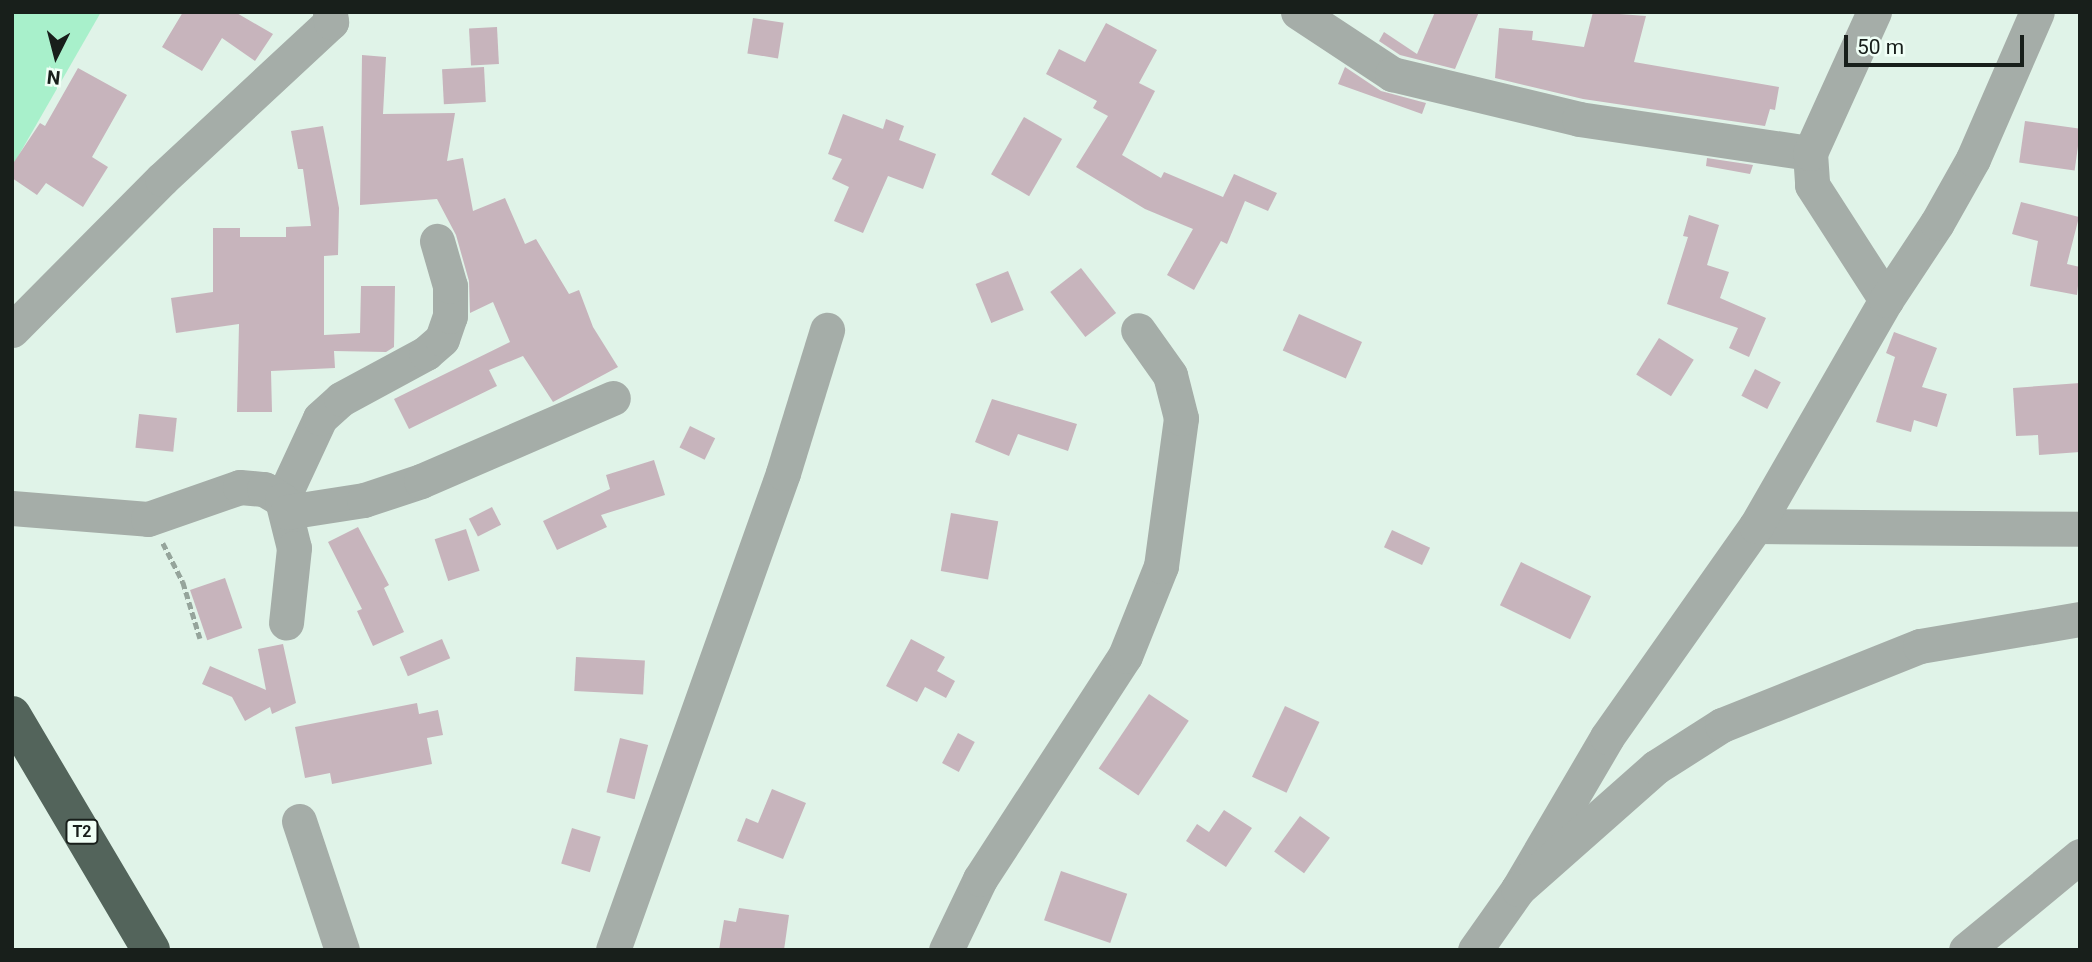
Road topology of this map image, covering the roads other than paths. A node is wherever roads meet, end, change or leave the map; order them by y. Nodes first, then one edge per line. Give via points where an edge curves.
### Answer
1 (1298, 12) edge
2 (1874, 12) edge
3 (2037, 12) edge
4 (335, 15) edge
5 (1810, 153) junction
6 (438, 241) dead end
7 (1886, 300) junction
8 (12, 330) edge
9 (827, 330) dead end
10 (1138, 330) dead end
11 (613, 398) dead end
12 (285, 506) junction
13 (12, 508) edge
14 (1756, 526) junction
15 (2080, 529) edge
16 (2080, 619) edge
17 (286, 623) dead end
18 (12, 715) edge
19 (1607, 737) junction
20 (1656, 767) junction
21 (299, 821) dead end
22 (2080, 856) edge
23 (1518, 889) junction
24 (151, 950) edge
25 (342, 950) edge
26 (613, 950) edge
27 (946, 950) edge
28 (1475, 950) edge
29 (1966, 950) edge

1 - 5 street via 1391,75 1579,119
2 - 5 street
3 - 7 street via 1973,159
4 - 8 street
5 - 7 street via 1812,185
6 - 12 street via 450,286 450,316 442,339 426,353 341,399 320,418
7 - 14 street
9 - 26 street via 783,472
10 - 27 street via 1170,375 1181,418 1161,566 1125,656 980,879
11 - 12 street via 421,481 364,499
12 - 13 street via 264,489 240,487 148,519
12 - 17 street via 294,548
14 - 15 street
14 - 19 street
16 - 20 street via 1920,646 1722,724
18 - 24 highway, T2
19 - 20 street via 1609,762 1618,772 1632,776
19 - 23 street
20 - 23 street
21 - 25 street
22 - 29 street
23 - 28 street

